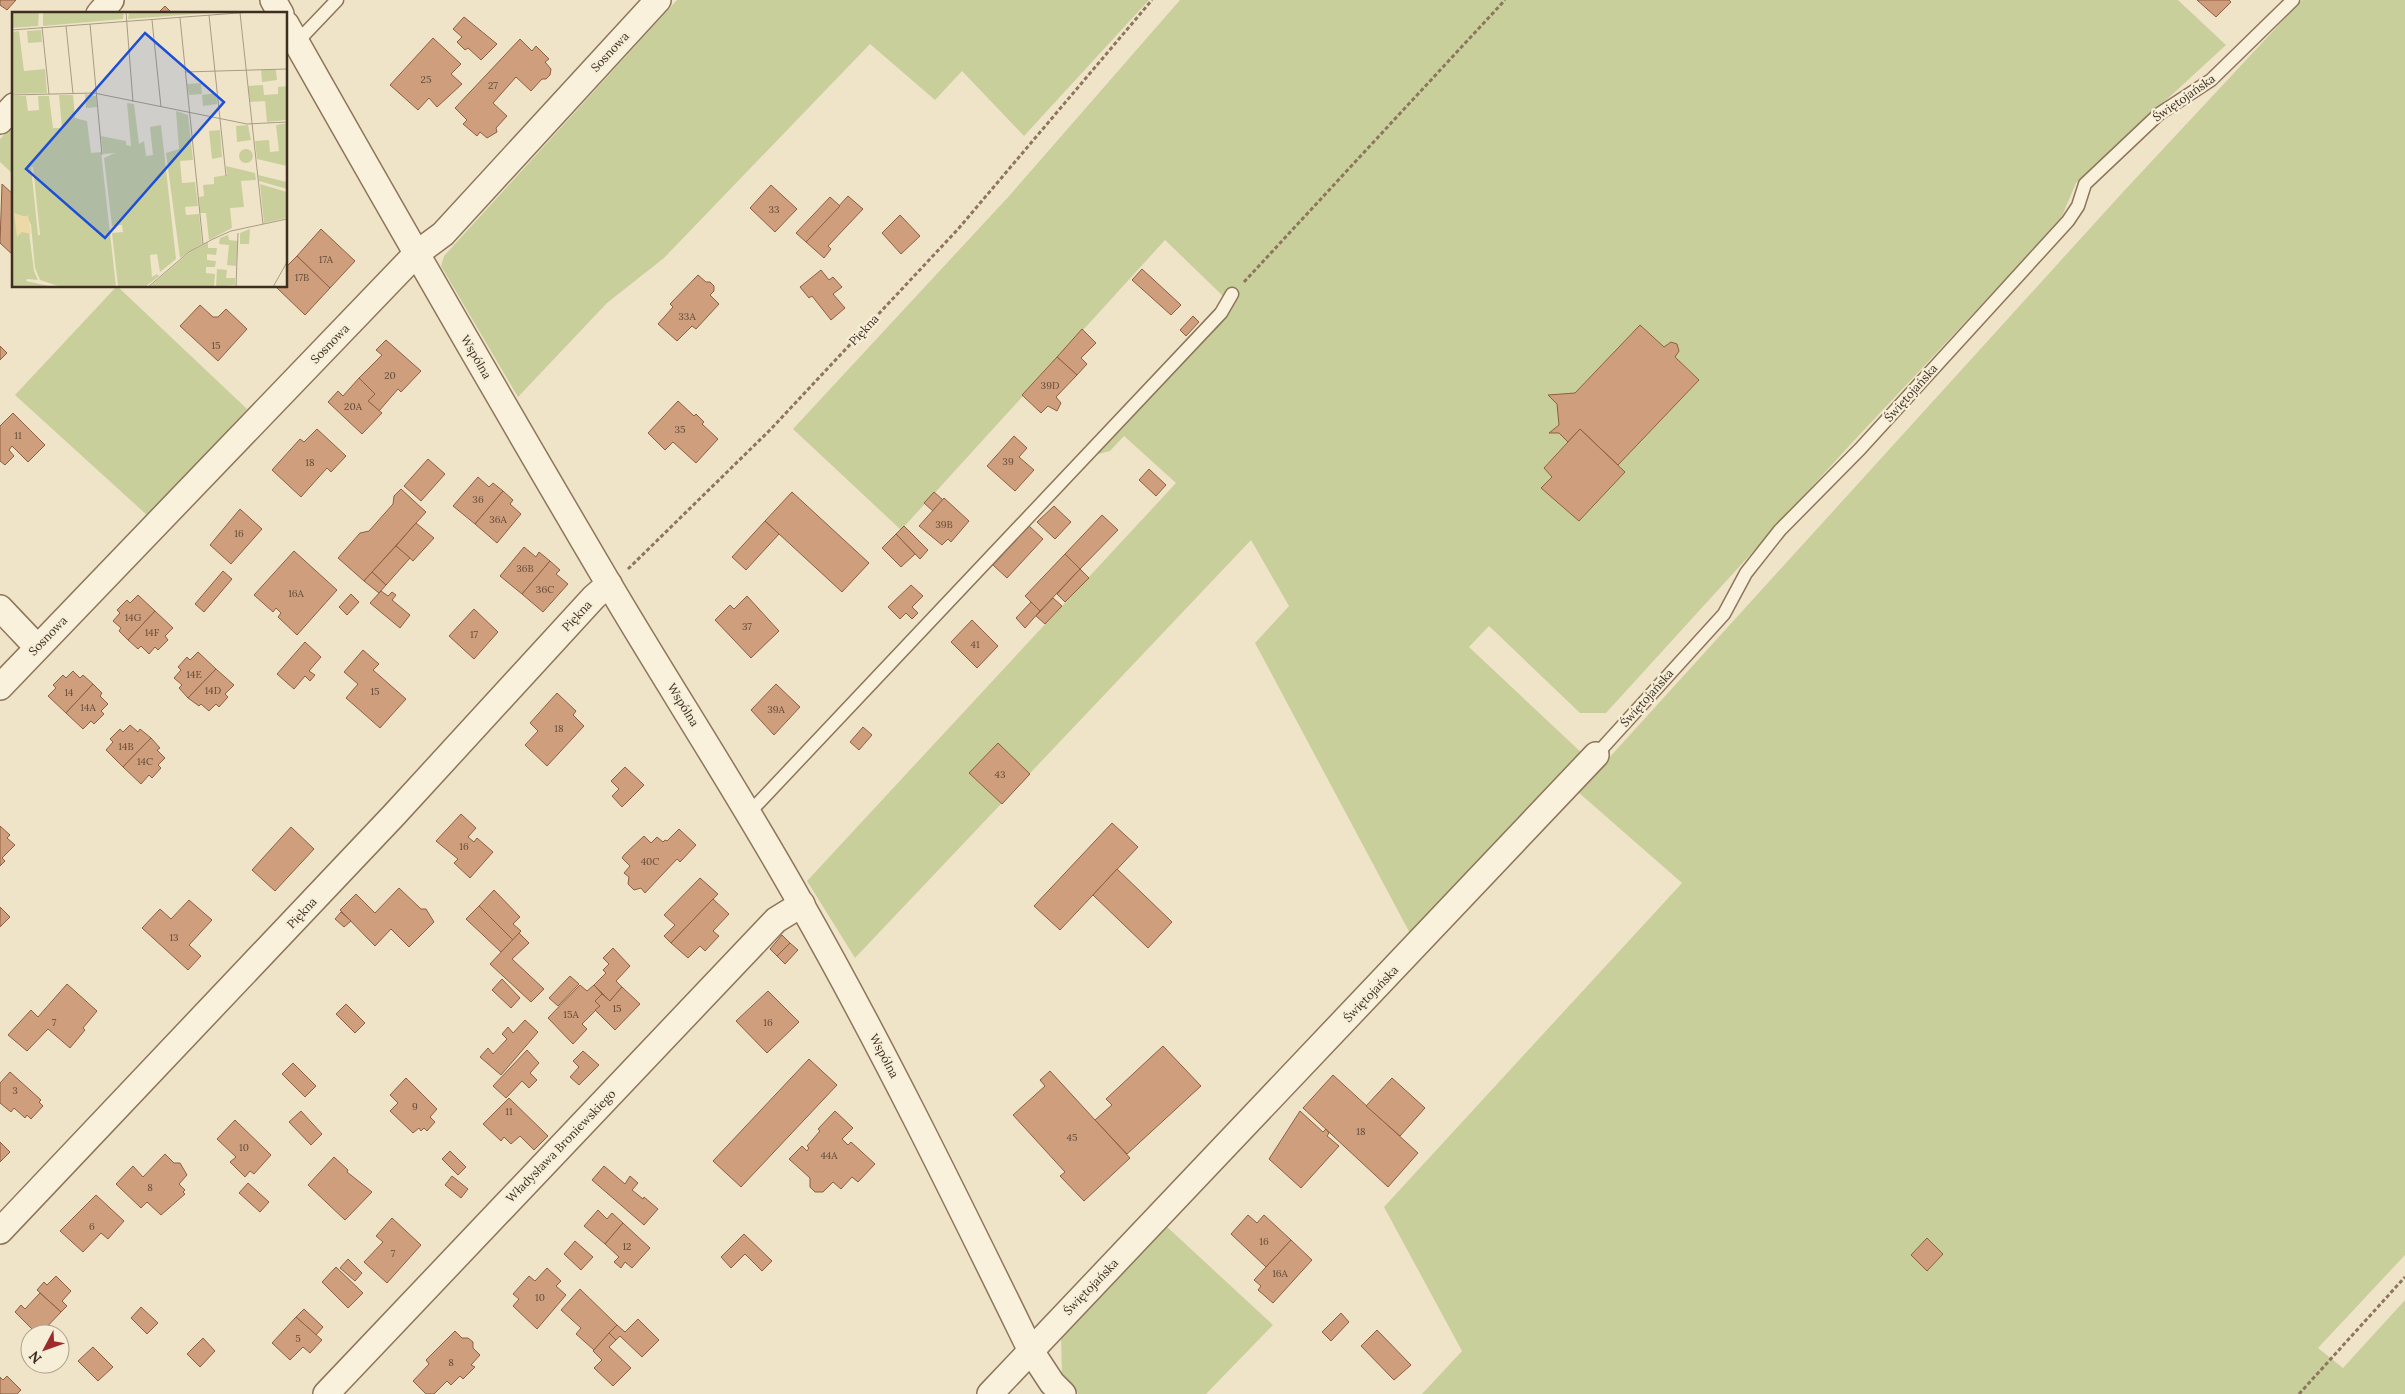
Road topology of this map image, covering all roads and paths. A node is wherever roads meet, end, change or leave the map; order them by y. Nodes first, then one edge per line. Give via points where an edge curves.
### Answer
1 (111, 0) edge
2 (273, 0) edge
3 (337, 0) edge
4 (658, 0) edge
5 (1152, 0) edge
6 (1505, 0) edge
7 (2293, 0) edge
8 (100, 12) edge
9 (280, 12) edge
10 (292, 33) edge
11 (12, 108) edge
12 (0, 121) edge
13 (416, 254) junction
14 (1232, 294) joint
15 (609, 584) junction
16 (0, 608) edge
17 (37, 647) junction
18 (0, 687) edge
19 (1596, 755) joint
20 (749, 813) junction
21 (802, 904) junction
22 (0, 1231) edge
23 (2405, 1277) edge
24 (1031, 1351) junction
25 (326, 1394) edge
26 (990, 1394) edge
27 (1063, 1394) edge
28 (2299, 1394) edge

1 - 8 street
2 - 9 street
3 - 10 lane
4 - 13 street, Sosnowa via 443,234
5 - 15 path, Piękna via 959,228 771,430 638,562
6 - 14 path
7 - 19 lane, Świętojańska via 2211,80 2159,114 2085,184 2078,206 2068,221 1860,449 1780,530 1746,573 1724,614
10 - 13 street, Wspólna
11 - 12 street
13 - 15 street, Wspólna
13 - 17 street, Sosnowa
14 - 20 lane via 1221,313
15 - 20 street, Wspólna
15 - 22 street, Piękna
16 - 17 street
17 - 18 street, Sosnowa
19 - 24 street, Świętojańska
20 - 21 street, Wspólna
21 - 24 street, Wspólna via 913,1111
21 - 25 street, Władysława Broniewskiego via 776,920
23 - 28 path
24 - 26 street, Świętojańska
24 - 27 street, Wspólna

